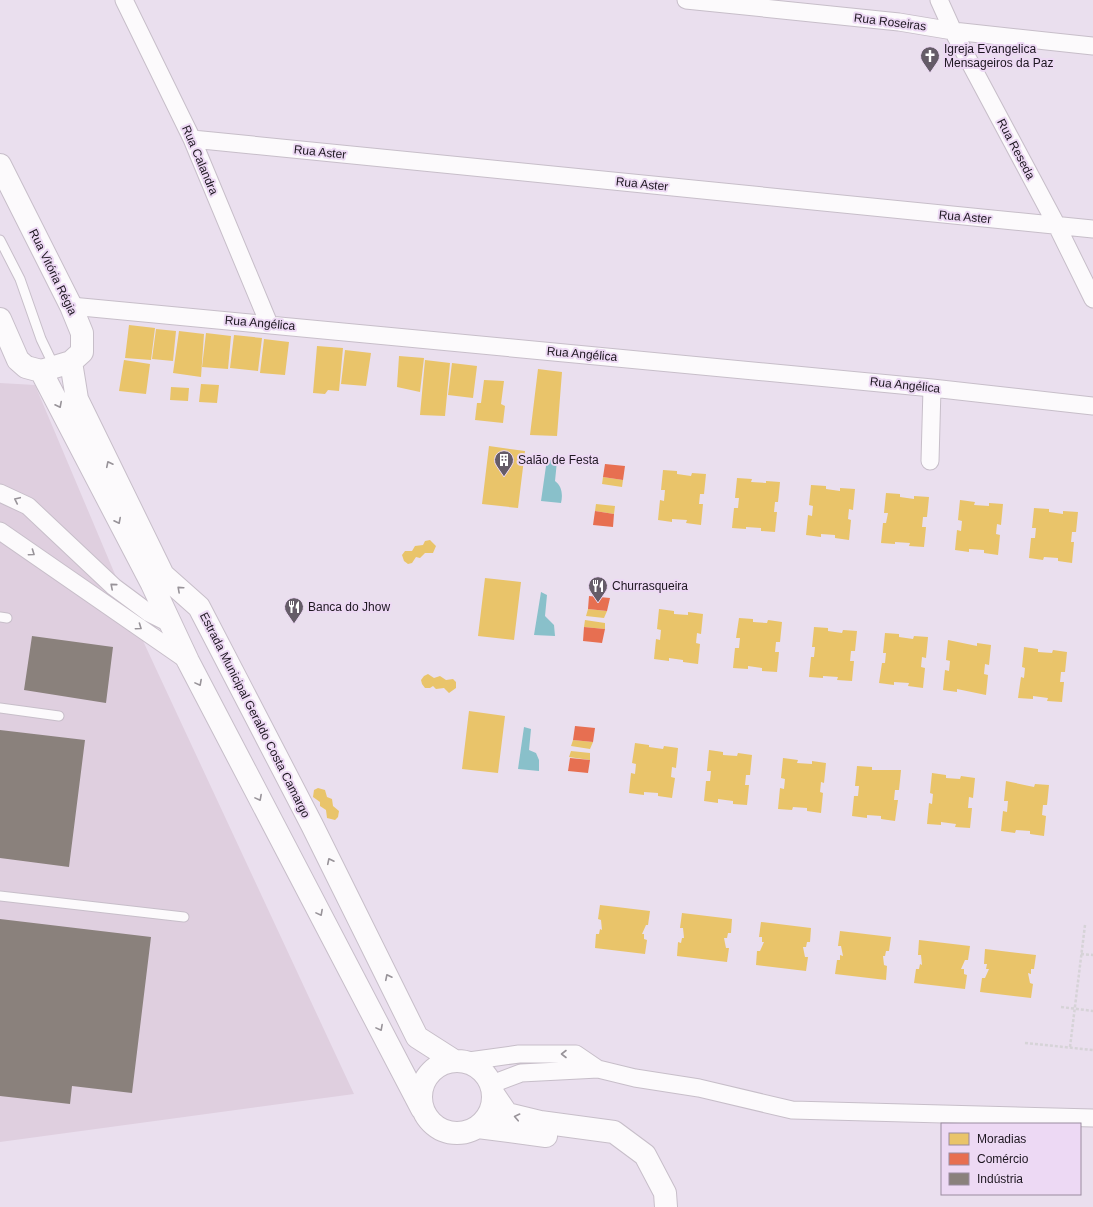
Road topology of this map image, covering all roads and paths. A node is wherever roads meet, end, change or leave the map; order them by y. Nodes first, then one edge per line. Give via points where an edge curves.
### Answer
1 (124, 0) edge
2 (686, 0) edge
3 (939, 0) edge
4 (953, 31) junction
5 (1093, 46) edge
6 (192, 139) junction
7 (0, 165) edge
8 (1056, 224) junction
9 (1093, 229) edge
10 (0, 240) edge
11 (1093, 298) edge
12 (71, 306) junction
13 (0, 319) edge
14 (268, 324) junction
15 (55, 366) junction
16 (932, 388) junction
17 (1093, 406) edge
18 (930, 461) dead end
19 (0, 493) edge
20 (0, 531) edge
21 (199, 607) junction
22 (169, 623) junction
23 (188, 661) junction
24 (0, 708) edge
25 (59, 716) dead end
26 (0, 896) edge
27 (184, 917) dead end
28 (1085, 925) dead end
29 (1081, 954) junction
30 (1093, 955) edge
31 (1061, 1007) dead end
32 (1075, 1009) junction
33 (1093, 1011) edge
34 (1025, 1043) dead end
35 (1070, 1047) dead end
36 (1093, 1050) edge
37 (453, 1062) junction
38 (598, 1069) junction
39 (493, 1089) junction
40 (422, 1109) junction
41 (1093, 1118) edge
42 (478, 1127) junction
43 (652, 1207) edge
44 (666, 1207) edge

1 - 6 street, Rua Calandra
2 - 4 street, Rua Roseiras via 899,22
3 - 4 street, Rua Reseda
4 - 5 street, Rua Roseiras
4 - 8 street, Rua Reseda
6 - 8 street, Rua Aster via 973,218
6 - 14 street, Rua Calandra
7 - 12 street, Rua Vitória Régia
8 - 9 street, Rua Aster
8 - 11 street, Rua Reseda
10 - 15 lane via 20,279 41,339
12 - 14 street, Rua Angélica
12 - 15 street, Rua Vitória Régia via 82,333 82,352
13 - 15 street via 18,360 26,367
14 - 16 street, Rua Angélica
21 -> 15 street, Estrada Municipal Geraldo Costa Camargo via 163,574 76,399
15 -> 22 street
16 - 17 street, Rua Angélica
16 - 18 street
22 -> 19 street via 149,613 114,587 28,506
20 -> 23 street
21 - 22 street
37 -> 21 street, Estrada Municipal Geraldo Costa Camargo via 417,1037 312,825
22 - 23 street
23 -> 40 street
24 - 25 lane
26 - 27 lane
28 - 29 path
29 - 30 path
29 - 32 path
31 - 32 path
32 - 33 path
32 - 35 path
34 - 36 path
38 -> 37 street via 576,1054 519,1054
37 - 39 street via 483,1070
37 - 40 street via 426,1077 421,1093
38 - 39 street via 521,1073
38 - 41 street via 635,1078 700,1088 792,1110
39 - 42 street via 494,1100 489,1116
44 -> 39 street via 664,1193 645,1155 614,1132 540,1122 506,1114
40 - 42 street via 431,1123 446,1132 462,1133
42 - 43 street via 542,1136 584,1137 610,1142 632,1159 652,1190

